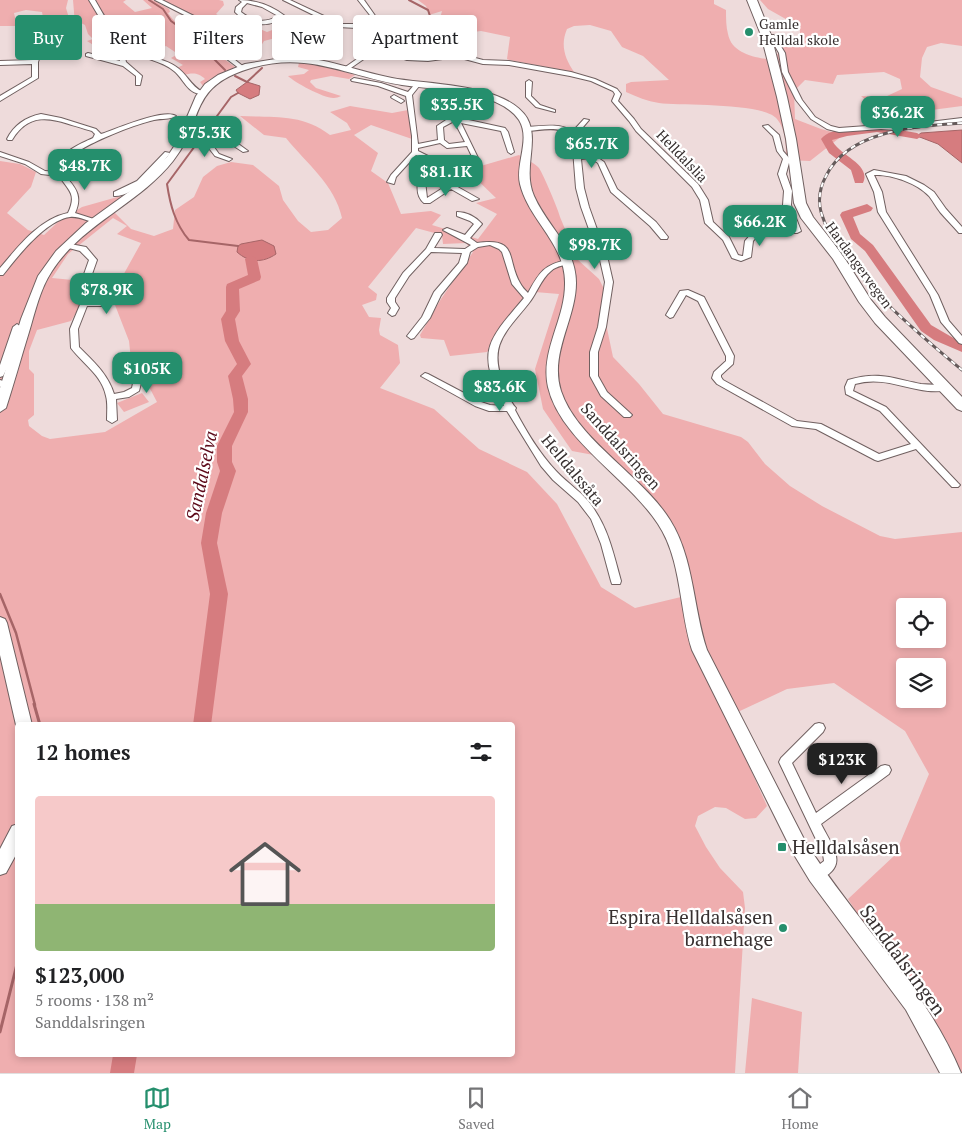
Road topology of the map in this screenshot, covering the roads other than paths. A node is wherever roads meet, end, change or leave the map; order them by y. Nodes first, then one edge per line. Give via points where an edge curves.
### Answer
1 (92, 0) edge
2 (158, 0) edge
3 (286, 0) edge
4 (361, 0) edge
5 (752, 0) edge
6 (243, 1) edge
7 (101, 15) edge
8 (370, 15) edge
9 (353, 26) edge
10 (772, 36) dead end
11 (776, 53) junction
12 (88, 55) dead end
13 (122, 60) edge
14 (155, 60) edge
15 (359, 60) edge
16 (476, 60) edge
17 (35, 62) joint
18 (0, 63) edge
19 (124, 64) junction
20 (242, 68) junction
21 (346, 69) junction
22 (354, 80) dead end
23 (529, 82) dead end
24 (138, 84) dead end
25 (409, 91) junction
26 (201, 93) junction
27 (386, 93) dead end
28 (394, 97) junction
29 (442, 97) dead end
30 (0, 99) edge
31 (402, 101) dead end
32 (553, 111) dead end
33 (465, 112) dead end
34 (173, 116) dead end
35 (454, 118) junction
36 (586, 120) dead end
37 (962, 120) edge
38 (188, 126) junction
39 (766, 126) dead end
40 (528, 129) junction
41 (572, 133) junction
42 (223, 136) junction
43 (96, 138) junction
44 (10, 139) dead end
45 (591, 140) dead end
46 (441, 141) junction
47 (469, 144) junction
48 (416, 149) junction
49 (245, 152) dead end
50 (511, 152) dead end
51 (167, 153) dead end
52 (0, 154) edge
53 (592, 156) junction
54 (577, 157) junction
55 (229, 159) dead end
56 (478, 164) dead end
57 (62, 174) junction
58 (422, 179) junction
59 (391, 182) dead end
60 (450, 187) junction
61 (117, 194) dead end
62 (475, 199) dead end
63 (787, 202) junction
64 (800, 203) junction
65 (71, 214) junction
66 (460, 214) dead end
67 (96, 221) junction
68 (447, 230) dead end
69 (962, 231) edge
70 (438, 235) dead end
71 (664, 236) dead end
72 (466, 238) junction
73 (68, 245) junction
74 (476, 245) junction
75 (429, 250) junction
76 (455, 251) junction
77 (467, 251) junction
78 (450, 260) dead end
79 (568, 262) junction
80 (0, 273) edge
81 (104, 295) dead end
82 (528, 298) junction
83 (85, 304) junction
84 (392, 313) dead end
85 (670, 315) dead end
86 (17, 327) dead end
87 (411, 336) dead end
88 (962, 341) edge
89 (125, 366) dead end
90 (425, 376) dead end
91 (2, 381) edge
92 (945, 388) junction
93 (111, 397) junction
94 (962, 406) edge
95 (0, 408) edge
96 (512, 408) junction
97 (627, 415) dead end
98 (112, 420) dead end
99 (918, 445) junction
100 (955, 485) dead end
101 (616, 581) dead end
102 (0, 623) edge
103 (23, 722) edge
104 (819, 728) dead end
105 (885, 770) dead end
106 (814, 822) junction
107 (15, 838) edge
108 (0, 867) edge
109 (816, 875) junction
110 (950, 1073) edge

1 - 7 street
2 - 20 street via 200,21 217,49
3 - 9 street via 340,26
4 - 8 street
5 - 11 main road, Hardangervegen
6 - 6 street via 238,12 256,22 267,23 282,16 264,6
10 - 11 street
11 - 37 street via 799,100 813,118 832,129 896,128
11 - 64 main road, Hardangervegen
12 - 19 street
13 - 19 street
14 - 26 street via 174,68
15 - 21 street
16 - 63 street, Helldalslia via 571,74 615,90 618,94 616,105 702,195 709,223 726,239 737,258 747,257 749,240 762,226 764,212 768,210 775,211 797,231
17 - 18 street
17 - 30 street via 35,78
19 - 24 street via 139,76
20 - 21 main road via 293,60
20 - 26 main road via 213,81
21 - 25 main road
22 - 25 street
23 - 32 street via 527,94 535,107
25 - 28 street
25 - 40 main road via 470,93 493,99 516,112
25 - 48 street
26 - 38 main road
27 - 28 street
28 - 31 street
29 - 35 street via 446,111
33 - 35 street
34 - 43 street via 147,120
35 - 46 street via 440,126
35 - 47 street
35 - 50 street via 502,129
36 - 41 street
38 - 42 street via 208,128 221,132
38 - 67 main road via 162,168 139,190
39 - 63 street, Helldalslia via 776,135 787,160 782,174 788,191
40 - 41 street via 552,127
40 - 79 main road, Sanddalsringen via 522,169 526,189 561,244
41 - 54 street
42 - 49 street
42 - 55 street via 211,147 217,155
43 - 44 street via 98,134 94,130 43,116 22,125
43 - 57 street via 67,154 60,167
45 - 53 street
46 - 47 street via 447,146
46 - 48 street
47 - 56 street
48 - 58 street via 429,161
48 - 59 street via 392,176
51 - 61 street via 140,183
52 - 57 street via 43,172
53 - 54 street
53 - 71 street via 602,164 614,190
54 - 97 street via 585,207 609,282 602,327 594,352 594,376 604,394
57 - 65 street via 76,197
58 - 60 street via 437,179
58 - 60 street via 421,191 428,201
60 - 62 street
63 - 64 street
64 - 92 main road, Hardangervegen via 806,218 838,257 880,320
65 - 67 street
65 - 80 street via 49,223
66 - 72 street via 478,224
67 - 73 main road
68 - 72 street
69 - 88 street via 931,194 921,187 903,178 883,173 870,174 882,212 934,295 944,322
70 - 75 street
72 - 74 street
73 - 83 street via 83,249 92,260
73 - 91 main road via 50,266 39,286
74 - 77 street
74 - 82 street via 490,243 502,247 516,284
75 - 76 street
75 - 84 street via 406,275 391,298
76 - 77 street
76 - 78 street
77 - 87 street via 463,263 437,294 426,318
79 - 82 street, Helldalssåta via 547,268
79 - 109 main road, Sanddalsringen via 570,294 552,364 559,400 576,426 653,507 670,533 678,552 692,628 700,650
81 - 83 street via 103,304
82 - 96 street, Helldalssåta via 497,339 492,351 494,373
83 - 93 street via 74,329 74,343 80,354 102,376
85 - 99 street via 683,294 688,292 701,299 730,356 730,362 716,378 795,424 818,426 878,458
86 - 91 street
89 - 93 street via 137,383 136,389 126,395
90 - 96 street via 480,405 499,410
91 - 95 main road
92 - 94 main road, Hardangervegen
92 - 99 street via 934,389 875,377 851,382 849,392 883,410
93 - 98 street
96 - 101 street, Helldalssåta via 536,454 590,510 605,543
99 - 100 street
102 - 103 main road
104 - 106 street via 785,762
105 - 106 street
106 - 109 street via 831,863
107 - 108 main road
109 - 110 main road, Sanddalsringen via 913,1003

